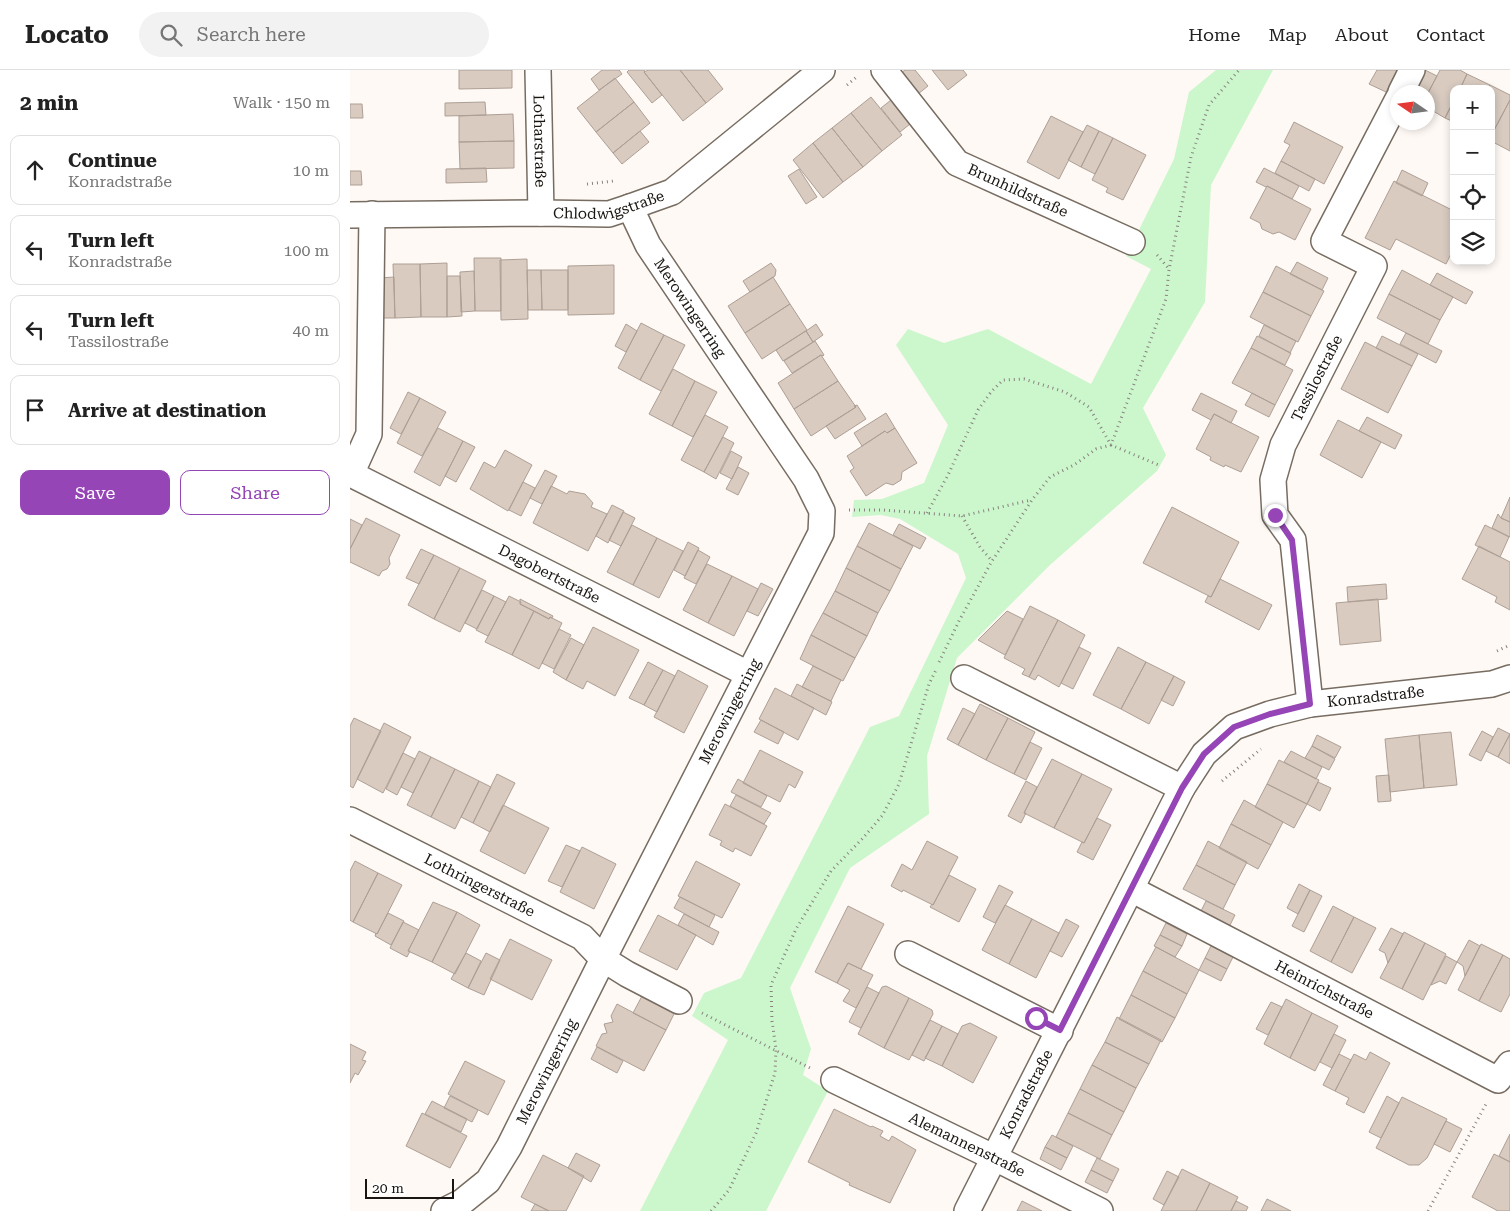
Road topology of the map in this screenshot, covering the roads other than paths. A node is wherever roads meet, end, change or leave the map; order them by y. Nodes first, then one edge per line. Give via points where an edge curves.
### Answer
1 (538, 70) edge
2 (822, 70) edge
3 (884, 70) edge
4 (1412, 70) edge
5 (1404, 85) edge
6 (1390, 114) edge
7 (630, 207) junction
8 (541, 212) junction
9 (361, 215) edge
10 (1132, 242) dead end
11 (350, 475) edge
12 (748, 674) junction
13 (964, 678) dead end
14 (1510, 678) edge
15 (1310, 704) junction
16 (1182, 788) junction
17 (350, 820) edge
18 (1132, 889) junction
19 (908, 954) dead end
20 (603, 959) junction
21 (679, 1001) road end
22 (1060, 1030) junction
23 (1504, 1072) edge
24 (834, 1080) road end
25 (995, 1158) junction
26 (444, 1211) edge
27 (967, 1211) edge
28 (1100, 1211) edge

1 - 8 street, Lotharstraße
2 - 7 street, Chlodwigstraße via 672,192
3 - 10 street, Brunhildstraße via 957,163
4 - 5 street
6 - 15 street, Tassilostraße via 1324,241 1374,266 1283,445 1273,480 1275,515 1292,540
7 - 8 street, Chlodwigstraße via 609,214
7 - 12 street, Merowingerring via 648,246 806,479 822,511 821,533
8 - 9 street, Chlodwigstraße
9 - 11 street, Dagobertstraße via 369,434
11 - 12 street, Dagobertstraße
12 - 20 street, Merowingerring
13 - 16 street
14 - 15 street, Konradstraße via 1492,684
15 - 16 street, Konradstraße via 1234,727 1204,754
16 - 18 street, Konradstraße
17 - 20 street, Lothringerstraße via 582,937
18 - 22 street, Konradstraße
18 - 23 street, Heinrichstraße
19 - 22 street
20 - 21 street
20 - 26 street, Merowingerring via 509,1147 488,1181 462,1202
22 - 25 street, Konradstraße
24 - 25 street, Alemannenstraße
25 - 27 street, Konradstraße
25 - 28 street, Alemannenstraße

